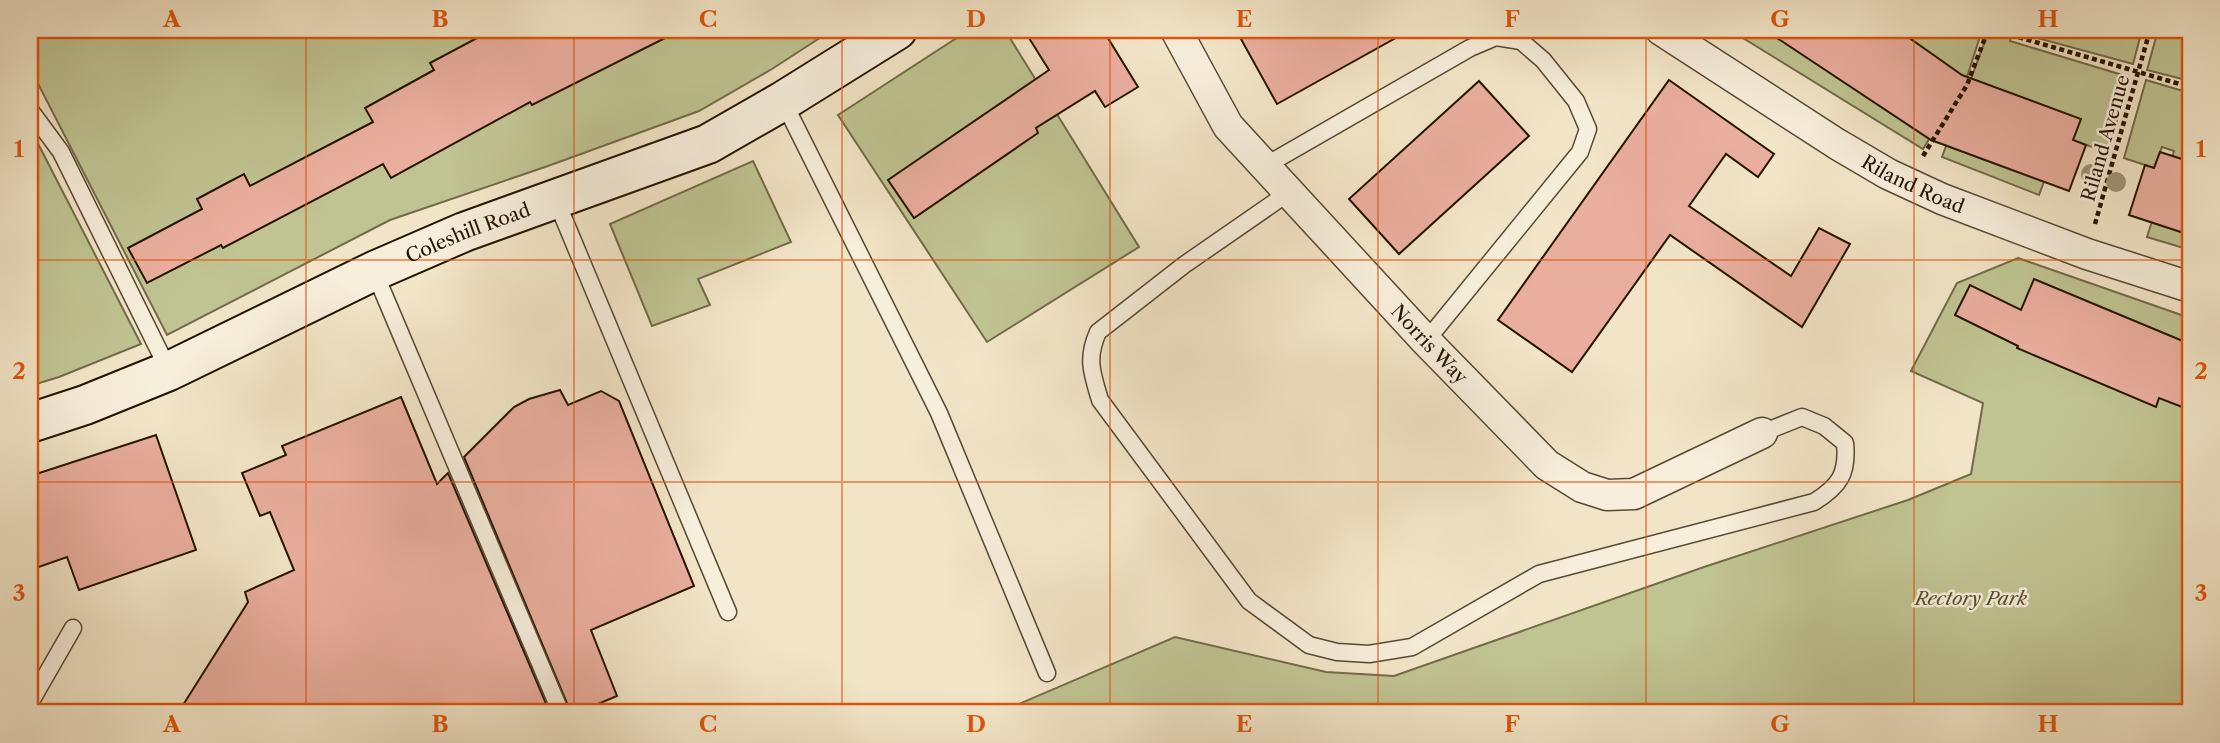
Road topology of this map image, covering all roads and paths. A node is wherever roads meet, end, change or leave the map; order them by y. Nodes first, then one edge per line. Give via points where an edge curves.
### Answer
1 (897, 30) edge
2 (1176, 30) edge
3 (1661, 30) edge
4 (1988, 30) edge
5 (1994, 30) edge
6 (2150, 30) edge
7 (2138, 73) junction
8 (2190, 87) edge
9 (783, 100) junction
10 (30, 110) edge
11 (1264, 167) junction
12 (1906, 183) junction
13 (1288, 193) junction
14 (556, 200) junction
15 (2087, 254) junction
16 (374, 271) junction
17 (2190, 287) edge
18 (1426, 341) junction
19 (169, 371) junction
20 (30, 423) edge
21 (1762, 433) joint
22 (728, 612) dead end
23 (73, 628) dead end
24 (1047, 673) dead end
25 (30, 704) edge
26 (561, 713) edge

1 - 9 street, Coleshill Road
2 - 11 street, Norris Way via 1228,126
3 - 12 street, Riland Road
4 - 12 path via 1967,85
5 - 7 path
6 - 7 path, Riland Avenue
7 - 8 path
7 - 15 path, Riland Avenue
9 - 14 street, Coleshill Road via 708,144
9 - 24 lane via 939,413
10 - 19 lane via 61,152
11 - 13 street, Norris Way
11 - 18 lane via 1469,48 1496,37 1521,41 1543,60 1580,110 1588,130 1580,152
12 - 15 street, Riland Road
13 - 18 street, Norris Way
13 - 21 lane via 1098,332 1091,348 1091,370 1100,400 1249,601 1309,645 1369,654 1412,647 1539,574 1814,502 1832,491 1847,465 1845,443 1824,426 1802,417
14 - 16 street, Coleshill Road via 464,232
14 - 22 lane
15 - 17 street, Riland Road
16 - 19 street, Coleshill Road
16 - 26 lane
18 - 21 street, Norris Way via 1547,465 1582,487 1607,495 1634,494
19 - 20 street, Coleshill Road
23 - 25 lane

